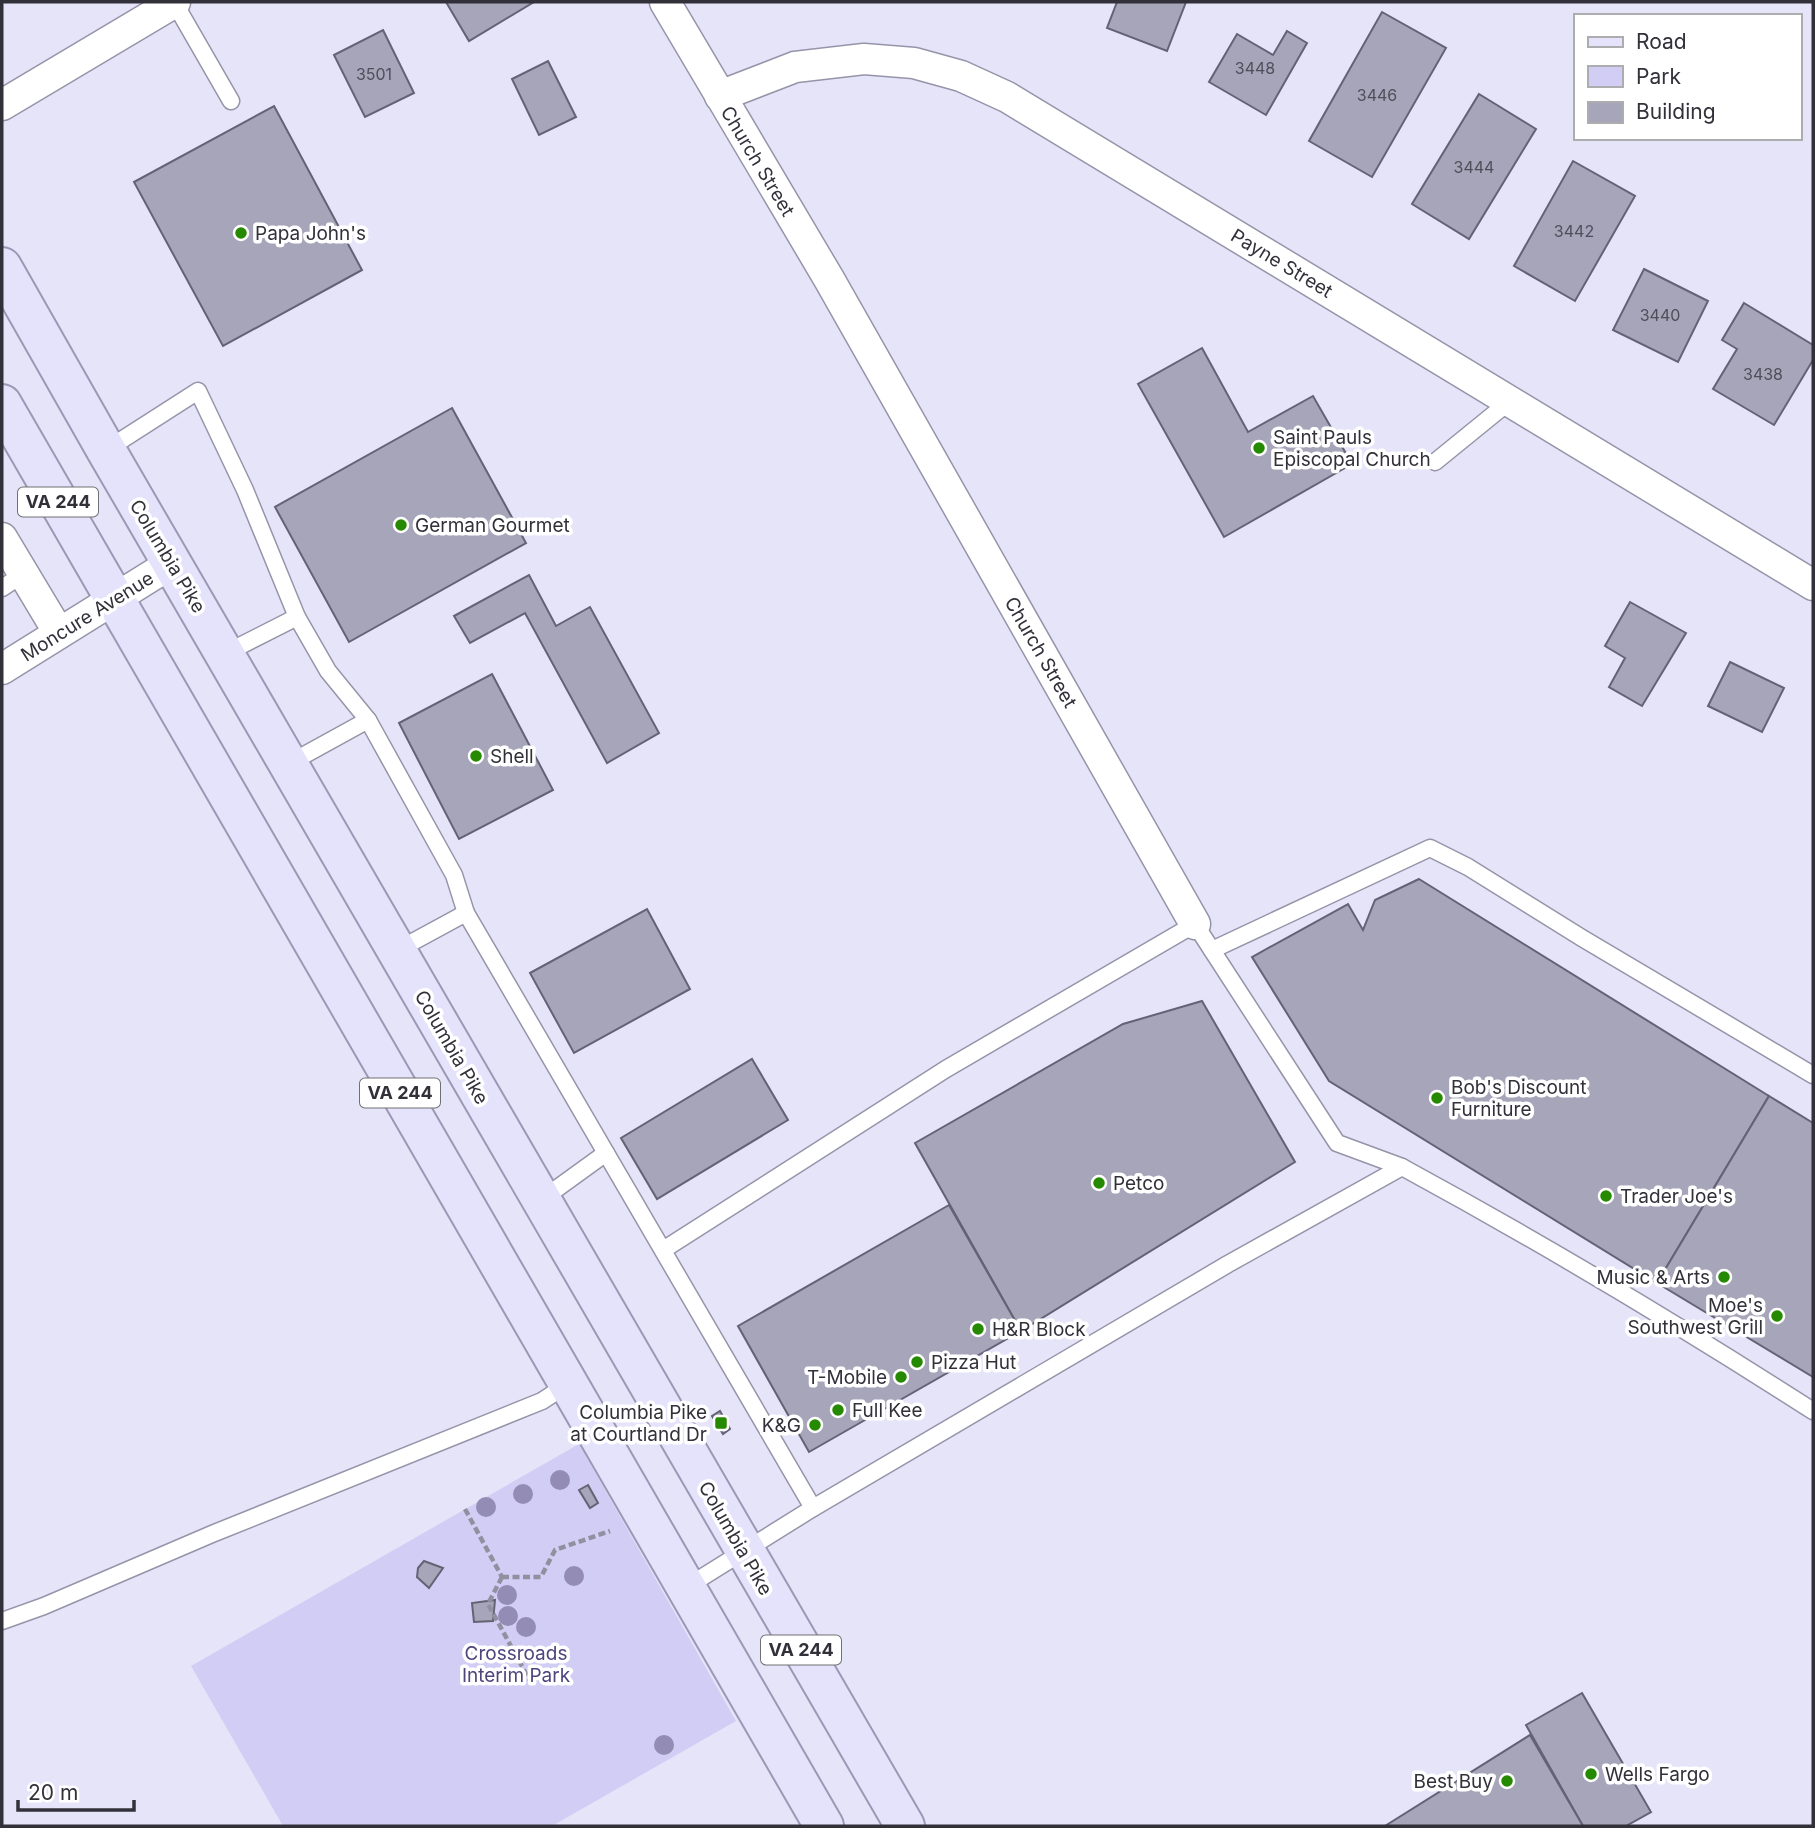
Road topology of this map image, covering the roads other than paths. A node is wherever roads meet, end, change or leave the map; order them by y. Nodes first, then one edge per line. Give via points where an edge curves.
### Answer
1 (174, 2) edge
2 (665, 2) edge
3 (720, 96) junction
4 (231, 101) dead end
5 (2, 105) edge
6 (2, 267) edge
7 (1510, 401) junction
8 (2, 404) edge
9 (106, 450) junction
10 (1435, 462) dead end
11 (2, 538) edge
12 (172, 563) junction
13 (12, 581) edge
14 (1813, 585) edge
15 (114, 600) junction
16 (297, 617) junction
17 (59, 633) junction
18 (226, 653) junction
19 (2, 669) edge
20 (368, 720) junction
21 (288, 764) junction
22 (466, 913) junction
23 (1195, 924) junction
24 (1212, 950) junction
25 (396, 951) junction
26 (1813, 1075) edge
27 (606, 1153) junction
28 (1402, 1167) junction
29 (541, 1200) junction
30 (663, 1251) junction
31 (568, 1384) junction
32 (1813, 1411) edge
33 (813, 1508) junction
34 (744, 1551) junction
35 (685, 1588) junction
36 (2, 1621) edge
37 (824, 1826) edge
38 (905, 1826) edge

1 - 4 lane
1 - 5 street
2 - 3 street, Church Street
3 - 7 street, Payne Street via 795,67 864,59 914,63 961,76 1007,97
3 - 23 street, Church Street
6 - 9 main road, Columbia Pike / VA 244
7 - 10 lane
7 - 14 street, Payne Street
8 - 15 main road, VA 244
9 - 12 main road, Columbia Pike / VA 244
9 - 16 lane via 198,391
11 - 13 street
12 - 15 street, Moncure Avenue
12 - 18 main road, Columbia Pike / VA 244
13 - 17 street
15 - 17 street, Moncure Avenue
15 - 31 main road, VA 244
16 - 18 lane
16 - 20 lane via 328,671
17 - 19 street, Moncure Avenue
18 - 21 main road, Columbia Pike / VA 244
20 - 21 lane
20 - 22 lane via 454,875
21 - 25 main road, Columbia Pike / VA 244
22 - 25 lane
22 - 27 lane
23 - 24 lane, Church Street
23 - 30 lane via 946,1069
24 - 26 lane via 1430,848
24 - 28 lane, Church Street via 1337,1143
25 - 29 main road, Columbia Pike / VA 244
27 - 29 lane
27 - 30 lane
28 - 32 lane, Church Street via 1514,1229
28 - 33 lane
29 - 34 main road, Columbia Pike / VA 244
30 - 33 lane
31 - 35 main road, VA 244
31 - 36 lane via 542,1401
33 - 34 lane
34 - 35 lane
34 - 38 main road, Columbia Pike / VA 244
35 - 37 main road, VA 244

